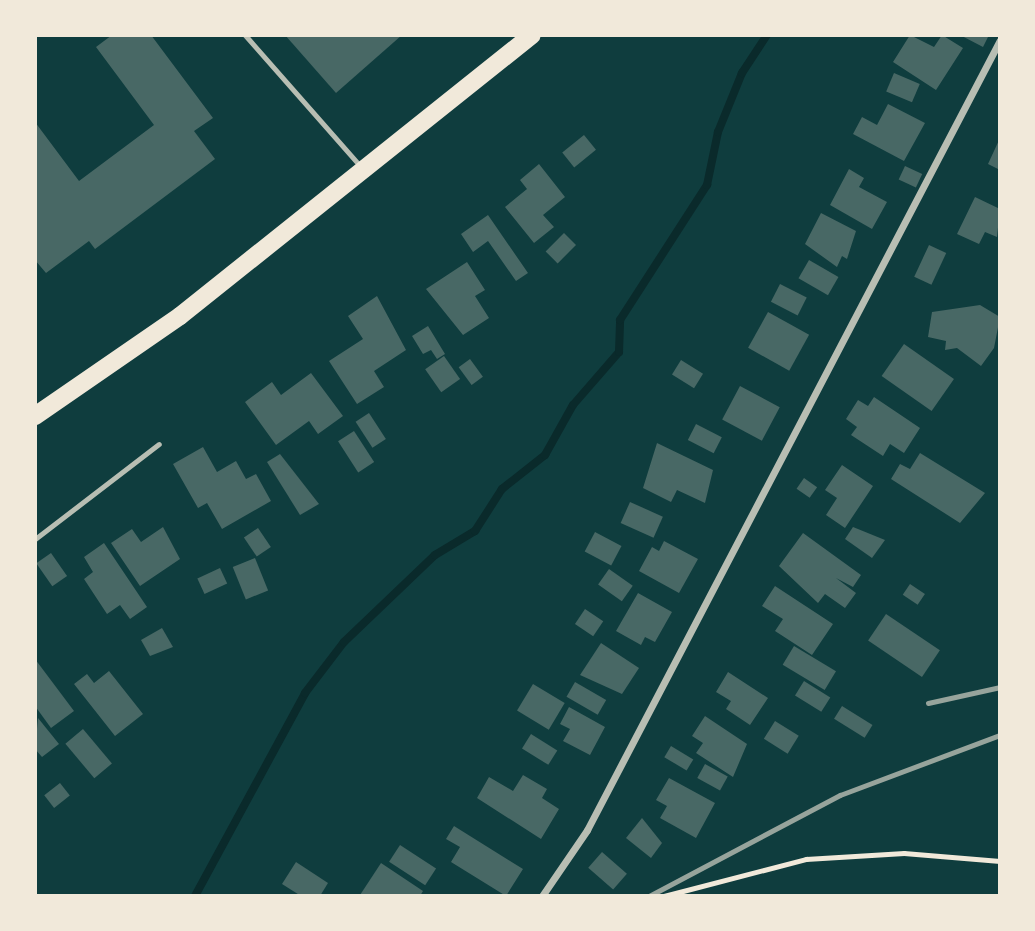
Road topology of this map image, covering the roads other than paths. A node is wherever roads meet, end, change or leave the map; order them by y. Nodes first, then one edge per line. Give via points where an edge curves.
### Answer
1 (245, 35) edge
2 (532, 35) edge
3 (1000, 40) edge
4 (365, 171) junction
5 (35, 416) edge
6 (159, 444) dead end
7 (35, 539) edge
8 (542, 896) edge

1 - 4 lane
2 - 4 main road
3 - 8 street via 587,830
4 - 5 main road via 119,362
6 - 7 lane

